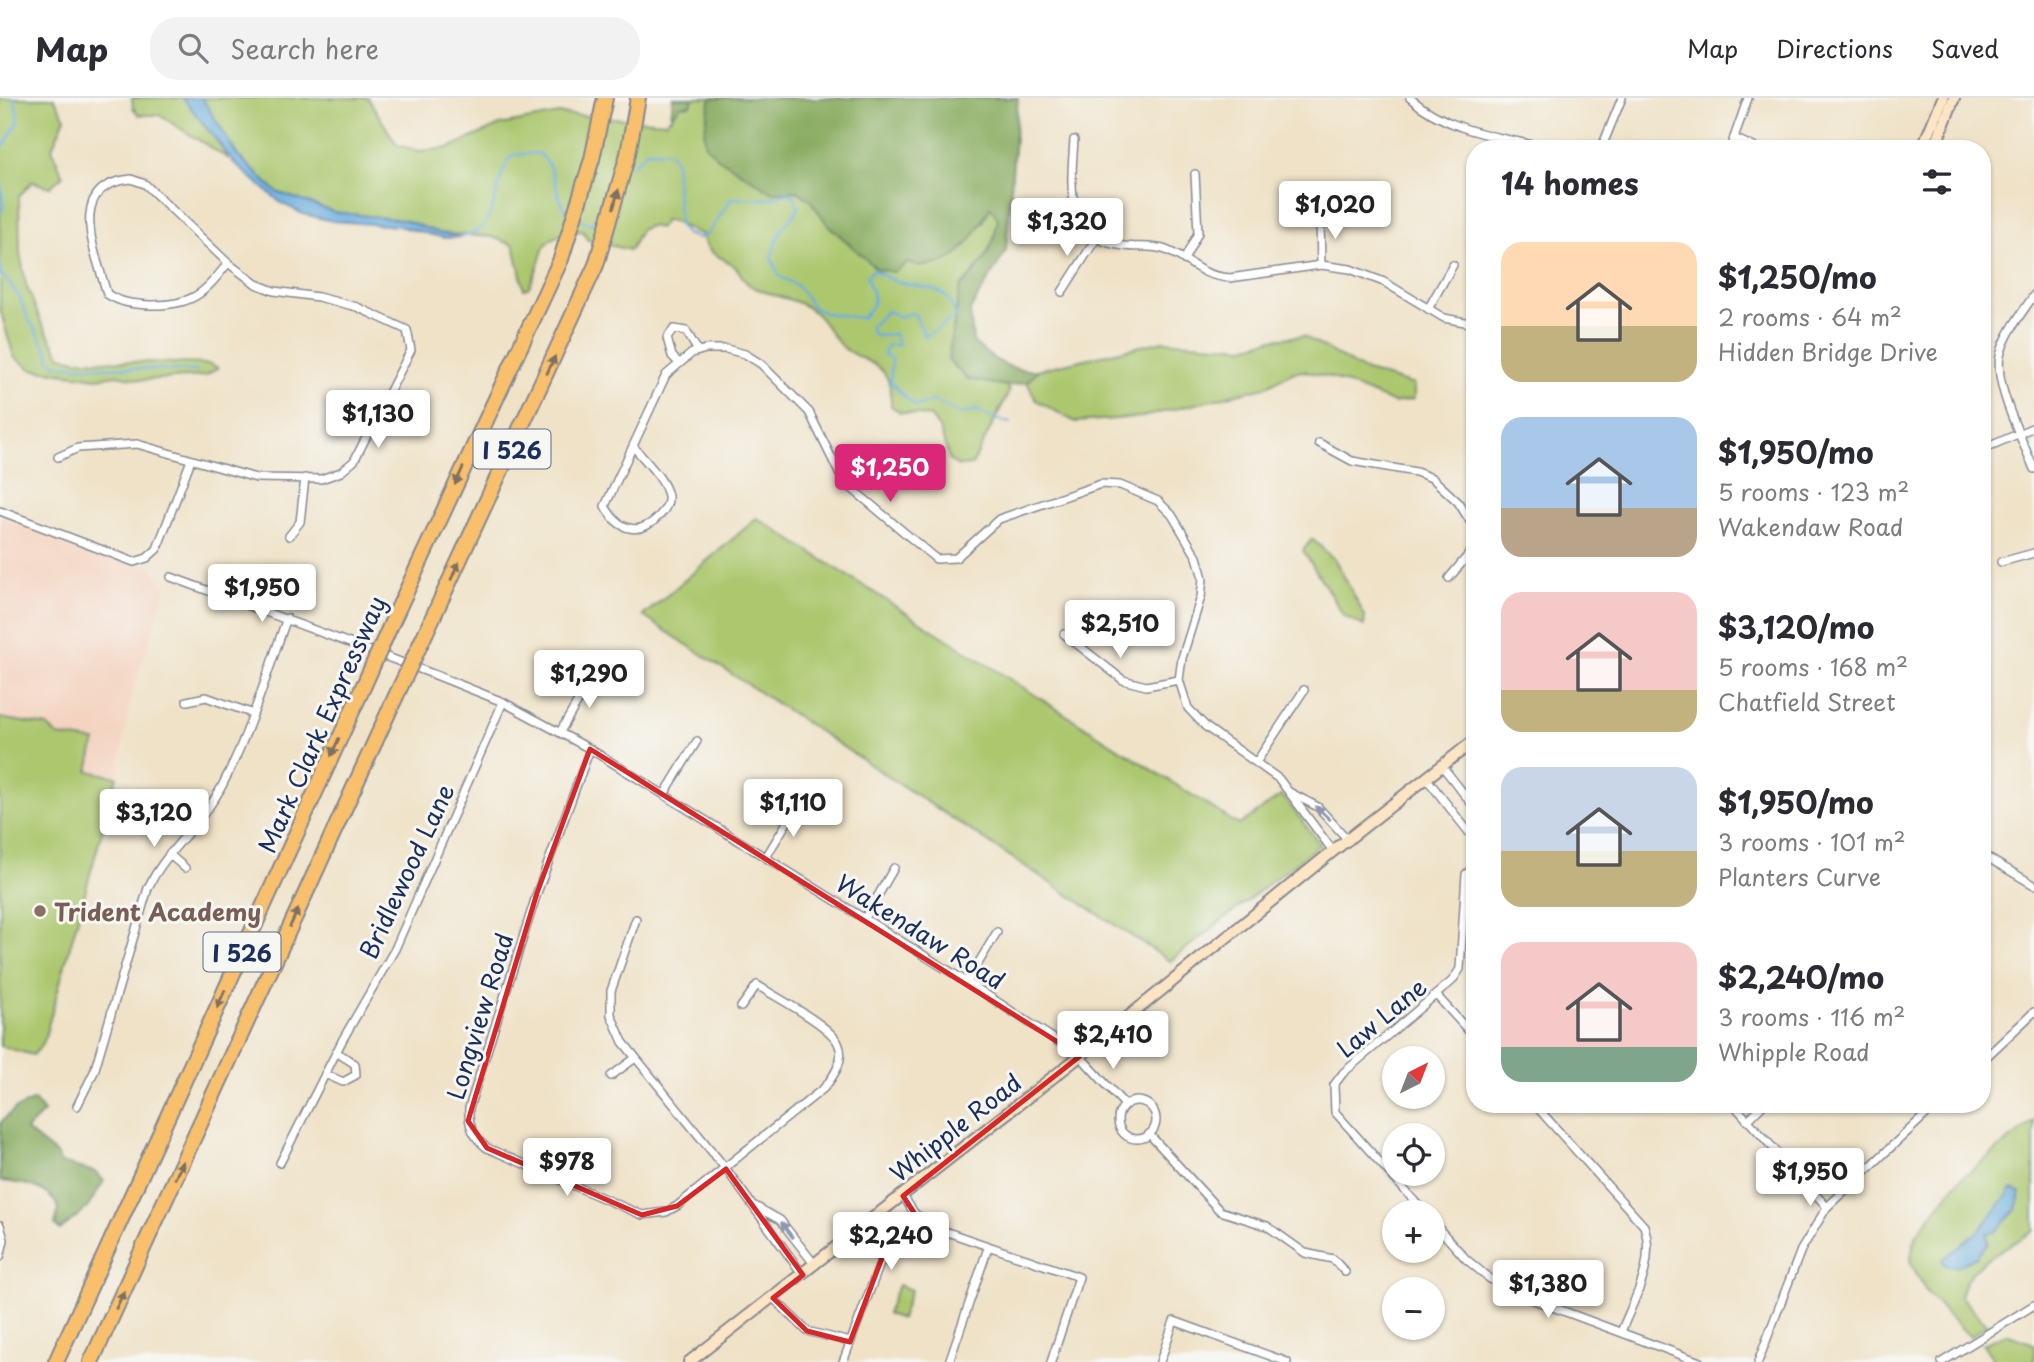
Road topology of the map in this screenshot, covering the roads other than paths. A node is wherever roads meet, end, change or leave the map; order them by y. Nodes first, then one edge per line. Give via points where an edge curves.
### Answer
1 (605, 98) edge
2 (638, 98) edge
3 (1410, 98) edge
4 (1622, 98) edge
5 (1748, 98) edge
6 (1943, 98) edge
7 (1954, 98) edge
8 (1734, 138) joint
9 (1074, 140) dead end
10 (1512, 140) edge
11 (1605, 140) edge
12 (1738, 140) edge
13 (1926, 140) edge
14 (1938, 140) edge
15 (1195, 174) dead end
16 (1320, 218) dead end
17 (1096, 239) junction
18 (1184, 260) junction
19 (228, 263) junction
20 (1321, 265) junction
21 (1453, 265) dead end
22 (1062, 292) dead end
23 (2034, 295) edge
24 (1428, 309) junction
25 (1466, 322) edge
26 (698, 351) junction
27 (678, 362) junction
28 (2034, 428) edge
29 (2020, 433) junction
30 (1320, 443) dead end
31 (1991, 446) edge
32 (634, 447) junction
33 (58, 457) dead end
34 (191, 460) junction
35 (2034, 469) edge
36 (305, 478) junction
37 (0, 511) edge
38 (1466, 515) edge
39 (289, 537) dead end
40 (2034, 553) edge
41 (1466, 558) edge
42 (2001, 562) dead end
43 (171, 577) dead end
44 (1449, 578) dead end
45 (287, 618) junction
46 (1064, 634) dead end
47 (594, 674) dead end
48 (1179, 680) junction
49 (1304, 690) dead end
50 (187, 701) dead end
51 (503, 702) junction
52 (251, 713) junction
53 (559, 732) junction
54 (697, 741) dead end
55 (1466, 747) edge
56 (590, 749) junction
57 (1257, 761) junction
58 (1443, 766) junction
59 (1427, 779) junction
60 (665, 793) junction
61 (1291, 793) junction
62 (1466, 796) edge
63 (797, 806) dead end
64 (1466, 829) edge
65 (1349, 841) junction
66 (1333, 850) junction
67 (169, 854) junction
68 (766, 857) junction
69 (1991, 860) edge
70 (185, 868) dead end
71 (894, 869) dead end
72 (1466, 874) edge
73 (2034, 885) edge
74 (865, 918) junction
75 (636, 919) dead end
76 (996, 932) dead end
77 (967, 982) junction
78 (1437, 996) junction
79 (740, 1007) dead end
80 (2034, 1013) edge
81 (1466, 1028) edge
82 (336, 1052) junction
83 (1991, 1053) edge
84 (1080, 1056) junction
85 (634, 1059) junction
86 (325, 1074) junction
87 (611, 1076) dead end
88 (1125, 1105) junction
89 (76, 1106) dead end
90 (1542, 1113) edge
91 (1740, 1113) edge
92 (1755, 1113) edge
93 (1927, 1113) edge
94 (1747, 1121) junction
95 (1149, 1135) junction
96 (280, 1163) dead end
97 (726, 1169) junction
98 (903, 1196) junction
99 (1413, 1200) edge
100 (751, 1204) junction
101 (1827, 1208) junction
102 (915, 1214) junction
103 (0, 1225) edge
104 (1445, 1235) edge
105 (988, 1248) junction
106 (0, 1257) edge
107 (815, 1265) junction
108 (100, 1267) junction
109 (1345, 1272) dead end
110 (803, 1275) junction
111 (773, 1298) junction
112 (2034, 1304) edge
113 (1622, 1332) junction
114 (850, 1342) junction
115 (1283, 1361) edge
116 (47, 1362) edge
117 (56, 1362) edge
118 (91, 1362) edge
119 (689, 1362) edge
120 (843, 1362) edge
121 (949, 1362) edge
122 (1051, 1362) edge
123 (1160, 1362) edge
124 (1700, 1362) edge
125 (1758, 1362) edge
126 (1942, 1362) edge

1 -> 108 highway, Mark Clark Expressway / I 526, bridge via 593,159 561,259
118 -> 2 highway, I 526, bridge via 596,265 628,154
3 - 10 street via 1439,119
4 - 11 street
5 - 8 street
6 - 13 main road
7 - 14 main road
8 - 12 street
9 - 17 street via 1073,202 1084,227
15 - 18 street via 1198,233
16 - 20 street
17 - 18 street via 1165,250
17 - 22 street
18 - 20 street via 1202,272 1230,278
19 - 19 street via 145,184 117,180 95,194 90,232 107,294 120,302 175,305 190,301
19 - 36 street via 274,291 357,307 407,330 411,350 363,449 341,472 321,479
20 - 24 street via 1368,274
21 - 24 street
23 - 29 street via 2000,356 2000,376
24 - 25 street
26 - 27 street
26 - 27 street via 686,331 674,329 667,338
26 - 48 street via 726,349 761,364 809,412 843,481 936,559 956,558 999,519 1101,484 1120,485 1157,501 1172,515 1197,557 1203,578
27 - 32 street via 666,375
28 - 29 street
29 - 31 street
29 - 35 street
30 - 38 street via 1352,461 1432,478
32 - 32 street via 605,506 619,524 640,530 667,506 668,496
33 - 34 street via 78,448 118,444 154,447
34 - 36 street via 256,478
34 - 37 street via 157,549 134,562
36 - 39 street via 300,522
40 - 42 street
41 - 44 street
43 - 45 street, Wakendaw Road
45 - 51 street, Wakendaw Road
45 - 52 street
46 - 48 street via 1123,680 1146,686
47 - 53 street
48 - 57 street via 1188,708 1197,718
49 - 57 street
50 - 52 street via 206,697
51 - 53 street, Wakendaw Road
51 - 82 street, Bridlewood Lane via 395,949
52 - 67 street via 224,783 197,825
53 - 56 street, Wakendaw Road
54 - 60 street
55 - 58 main road, Whipple Road
56 - 60 street, Wakendaw Road
56 - 97 street, Longview Road via 537,893 468,1121 486,1148 642,1215 677,1206
57 - 61 street
58 - 59 main road, Whipple Road
58 - 62 street
59 - 64 street
59 - 65 main road, Whipple Road
60 - 68 street, Wakendaw Road
65 -> 61 street via 1318,807
61 - 66 street
63 - 68 street
65 - 66 main road, Whipple Road
66 - 84 main road, Whipple Road
67 - 70 street
67 - 89 street via 148,888 94,1072
68 - 74 street, Wakendaw Road
69 - 73 street
71 - 74 street
72 - 78 street, Law Lane via 1460,969
74 - 77 street, Wakendaw Road
75 - 85 street via 611,991 611,1015
76 - 77 street
77 - 84 street, Wakendaw Road
78 - 81 street
78 - 99 street, Law Lane via 1343,1073 1332,1098 1335,1112
79 - 97 street, Longview Road via 757,985 827,1030 838,1044 840,1060 824,1088
80 - 83 street
82 - 86 street, Bridlewood Lane
82 - 86 street via 355,1064 356,1075 343,1082
84 - 88 street, Wakendaw Road
84 - 98 main road, Whipple Road
85 - 87 street
85 - 97 street
86 - 96 street, Bridlewood Lane
88 - 95 street via 1118,1117 1121,1129 1130,1138
88 - 95 street via 1135,1101 1152,1108 1156,1119
90 - 113 street via 1644,1226 1649,1260
91 - 94 street
92 - 94 street
93 - 101 street
94 - 101 street
95 - 109 street via 1220,1211 1267,1226 1305,1253 1334,1259
97 - 100 street
98 - 102 street
98 - 107 main road, Whipple Road
107 -> 100 street via 780,1220
100 - 110 street
101 - 125 street via 1801,1250
102 - 105 street via 932,1226
102 - 114 street via 890,1237
103 - 106 street via 4,1240
104 - 113 street via 1490,1279
105 - 121 street
105 - 122 street via 1079,1277
107 - 110 main road, Whipple Road
108 - 116 highway
108 - 117 highway, Mark Clark Expressway / I 526
110 - 111 main road, Whipple Road
111 - 114 street via 807,1331
111 - 119 main road, Whipple Road
112 - 126 street
113 - 124 street
114 - 120 street
115 - 123 street via 1174,1321

